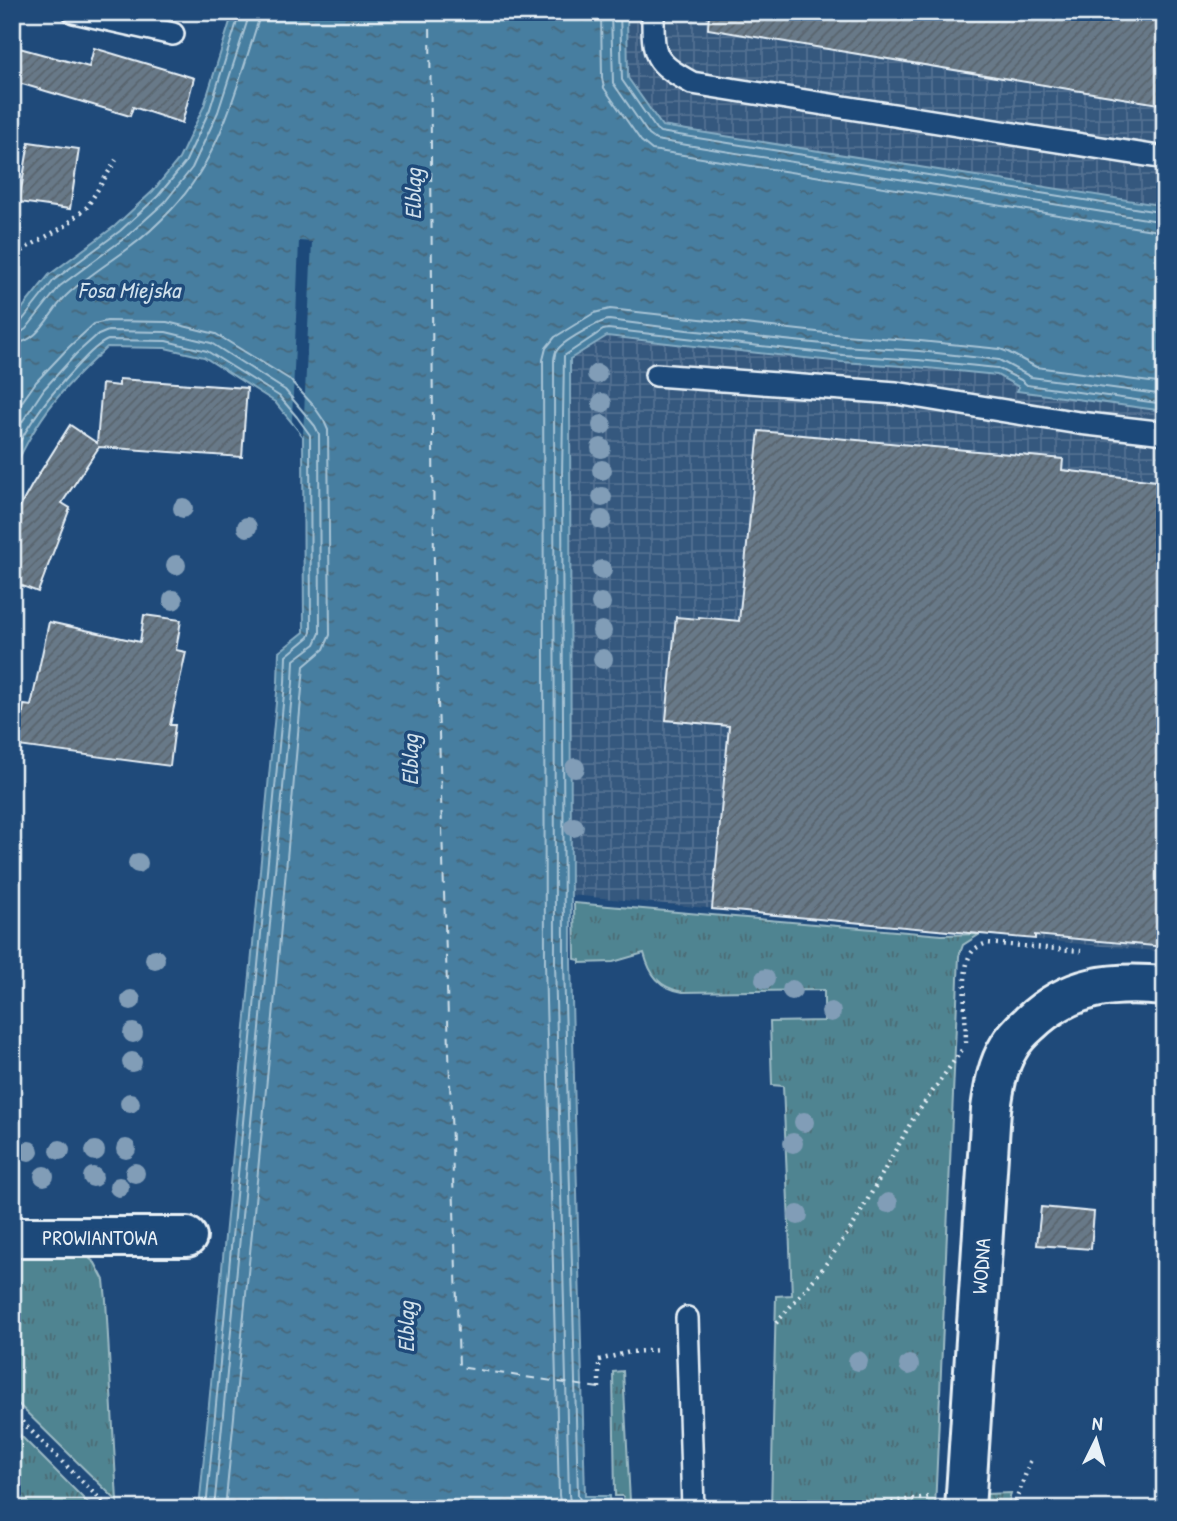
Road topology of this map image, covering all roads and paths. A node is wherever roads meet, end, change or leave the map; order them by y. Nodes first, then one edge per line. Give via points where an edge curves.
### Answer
1 (74, 12) edge
2 (653, 12) edge
3 (173, 34) dead end
4 (1165, 158) edge
5 (116, 160) dead end
6 (12, 261) edge
7 (656, 375) dead end
8 (1165, 433) edge
9 (1165, 986) edge
10 (966, 1045) dead end
11 (12, 1237) edge
12 (187, 1237) dead end
13 (687, 1318) dead end
14 (776, 1323) dead end
15 (688, 1349) junction
16 (600, 1388) dead end
17 (12, 1412) edge
18 (1031, 1459) dead end
19 (953, 1502) edge
20 (110, 1509) edge
21 (693, 1509) edge
22 (843, 1509) edge
23 (1013, 1509) edge

1 - 3 lane
2 - 4 lane via 658,59 692,83
5 - 6 path via 87,207
7 - 8 lane via 896,393
9 - 19 street, WODNA via 1092,987 1071,995 1021,1031 1001,1064 990,1109
10 - 14 path via 913,1119 855,1224
11 - 12 street, PROWIANTOWA
13 - 15 lane
15 - 16 path via 630,1352 599,1360
15 - 21 lane
17 - 20 path
18 - 23 path
19 - 22 path

